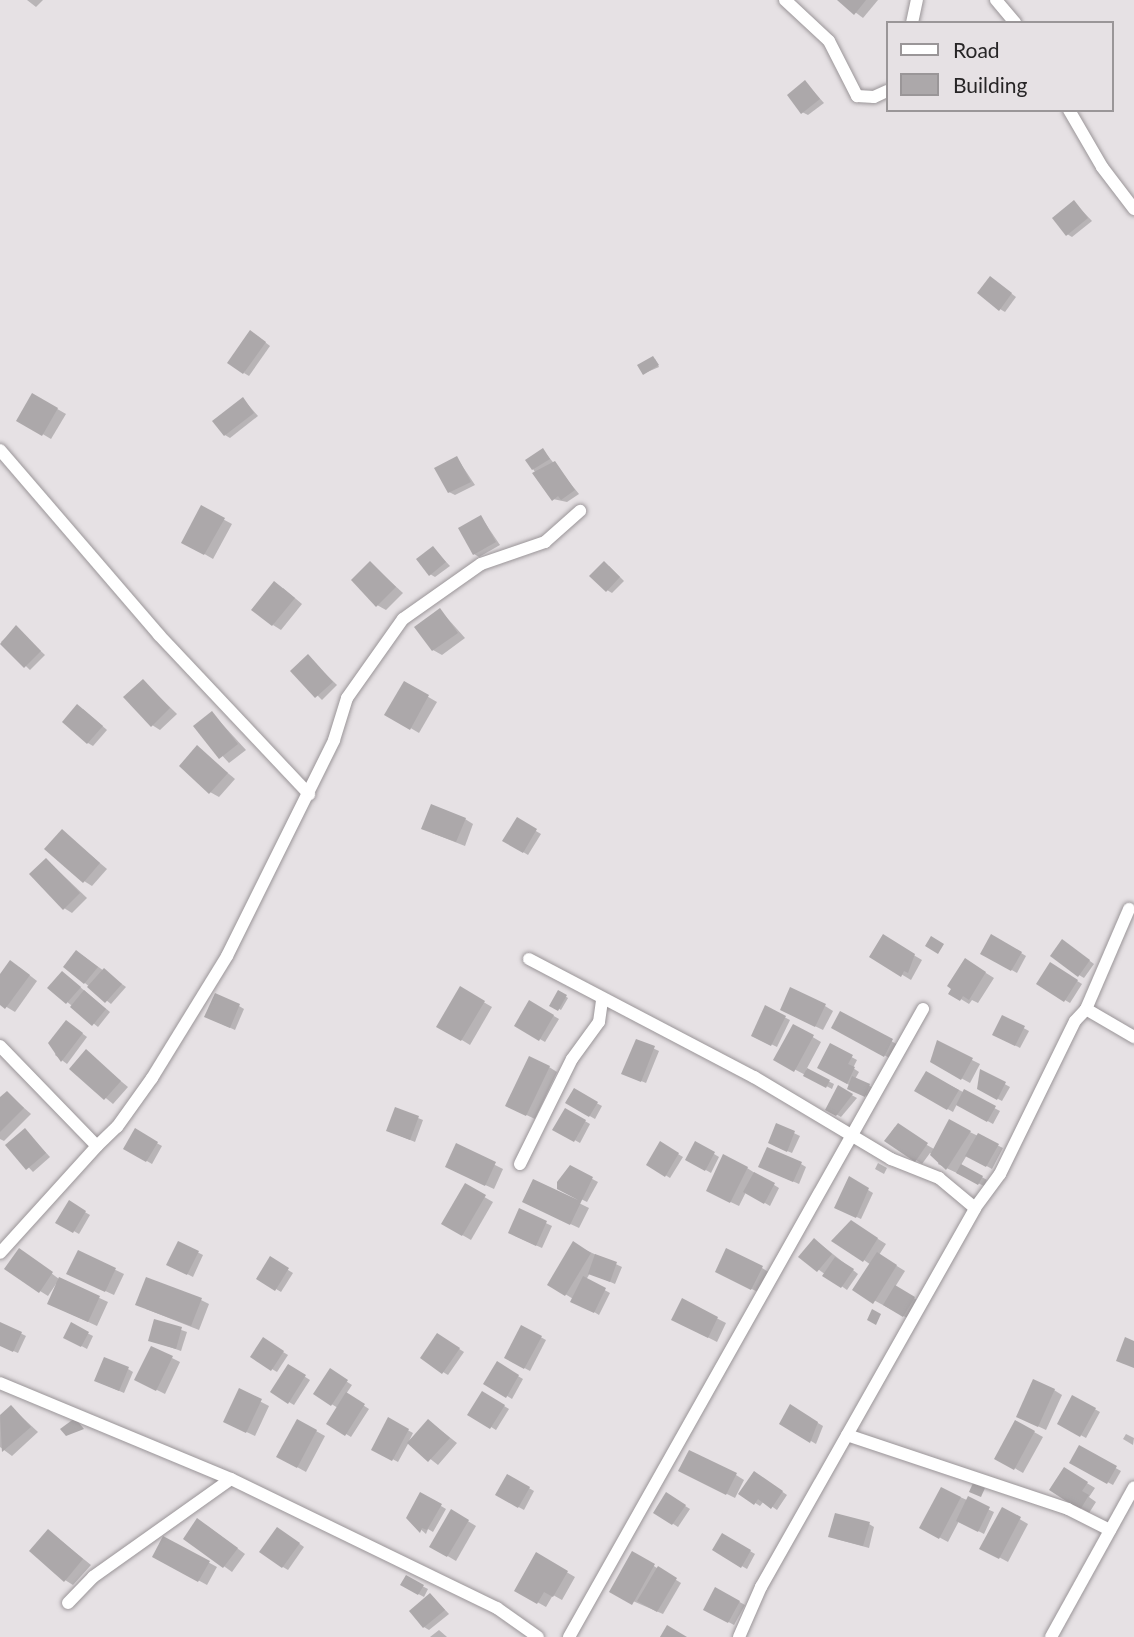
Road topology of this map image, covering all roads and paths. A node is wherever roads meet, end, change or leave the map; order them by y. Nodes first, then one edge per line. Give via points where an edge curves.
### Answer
1 (785, 0) edge
2 (917, 0) edge
3 (996, 0) edge
4 (912, 21) edge
5 (1013, 21) edge
6 (886, 91) edge
7 (1070, 112) edge
8 (1134, 208) edge
9 (0, 450) edge
10 (580, 511) dead end
11 (309, 794) junction
12 (1129, 909) dead end
13 (529, 959) dead end
14 (602, 1000) junction
15 (923, 1009) dead end
16 (1086, 1009) junction
17 (1134, 1037) edge
18 (0, 1046) edge
19 (853, 1137) junction
20 (97, 1146) junction
21 (520, 1164) dead end
22 (975, 1208) junction
23 (0, 1253) edge
24 (0, 1383) edge
25 (847, 1435) junction
26 (230, 1479) junction
27 (1134, 1487) edge
28 (1110, 1530) junction
29 (68, 1603) dead end
30 (538, 1637) edge
31 (569, 1637) edge
32 (739, 1637) edge
33 (1051, 1637) edge

1 - 6 street via 829,41 858,96 874,97
2 - 4 street
3 - 5 street
7 - 8 street via 1102,167
9 - 11 street via 159,635
10 - 11 street via 545,542 481,564 403,619 347,698
11 - 20 street via 270,863 227,956 152,1078 117,1127
12 - 16 street
13 - 14 street
14 - 19 street via 754,1077
14 - 21 street via 599,1022 572,1059
15 - 19 street
16 - 17 street
16 - 22 street via 1075,1021 1000,1174
18 - 20 street
19 - 22 street via 939,1178
19 - 31 street
20 - 23 street
22 - 25 street
24 - 26 street
25 - 28 street via 1068,1509
25 - 32 street via 761,1587
26 - 29 street via 93,1577
26 - 30 street via 496,1608
27 - 28 street
28 - 33 street

